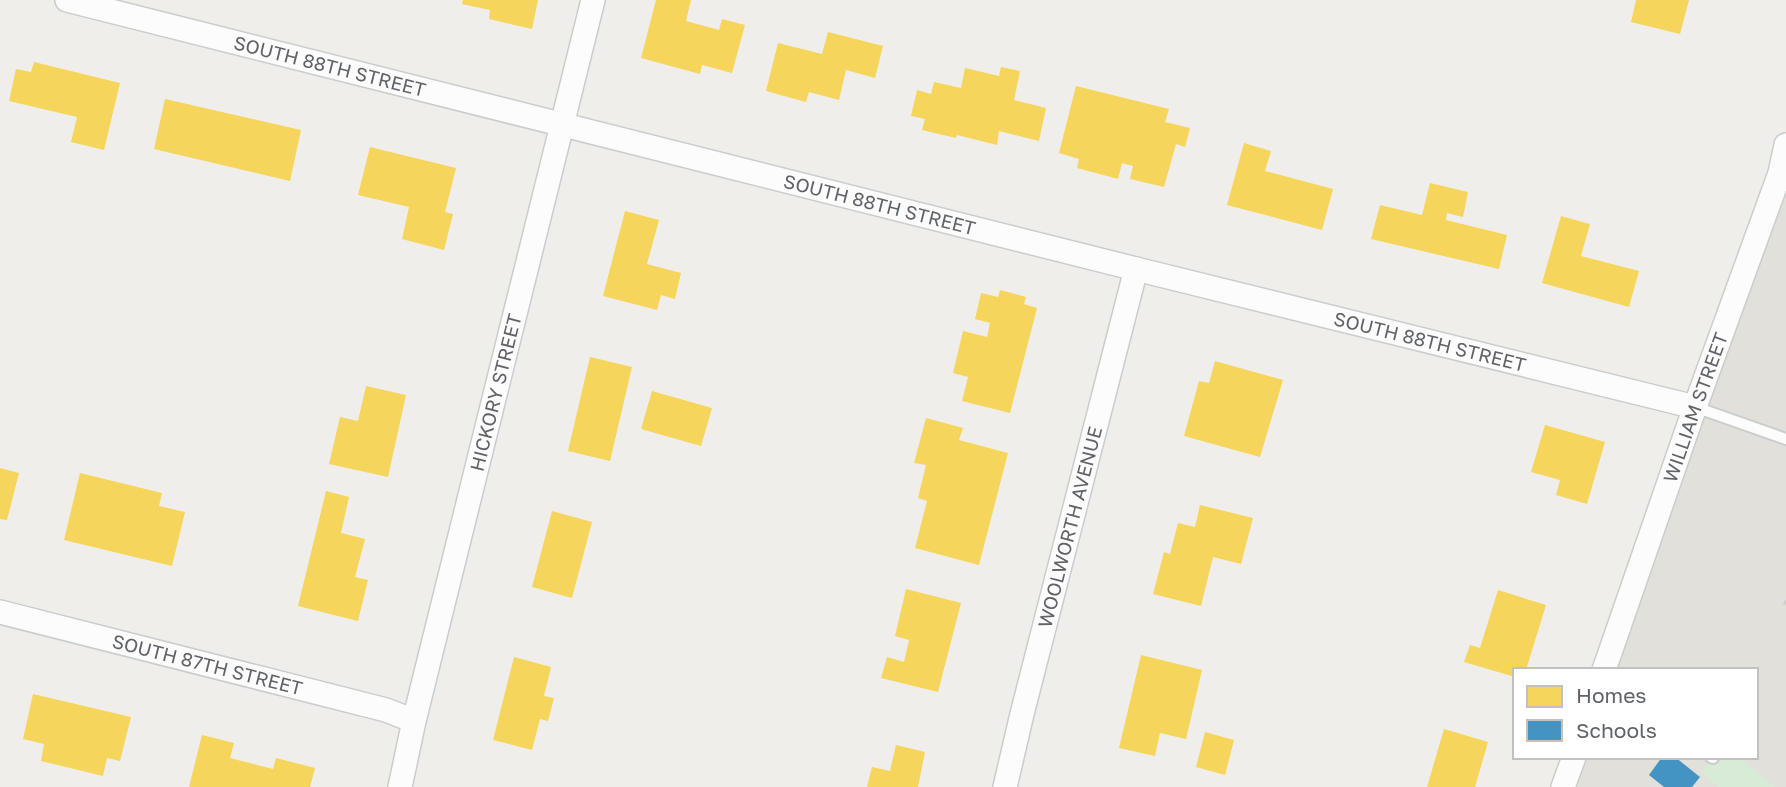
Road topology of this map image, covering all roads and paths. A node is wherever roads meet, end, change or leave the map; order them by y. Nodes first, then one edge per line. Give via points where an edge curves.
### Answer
1 (67, 0) edge
2 (593, 0) edge
3 (562, 124) junction
4 (1786, 145) edge
5 (1136, 270) junction
6 (1695, 407) junction
7 (1786, 439) edge
8 (0, 612) edge
9 (1605, 668) edge
10 (414, 721) junction
11 (1573, 759) edge
12 (400, 787) edge
13 (1005, 787) edge
14 (1563, 787) edge

1 - 3 street, SOUTH 88TH STREET
2 - 3 street, HICKORY STREET
3 - 5 street, SOUTH 88TH STREET
3 - 10 street, HICKORY STREET
4 - 6 street, WILLIAM STREET via 1776,185
5 - 6 street, SOUTH 88TH STREET
5 - 13 street, WOOLWORTH AVENUE
6 - 7 lane
6 - 9 street, WILLIAM STREET
8 - 10 street, SOUTH 87TH STREET via 386,710
10 - 12 street, HICKORY STREET
11 - 14 street

